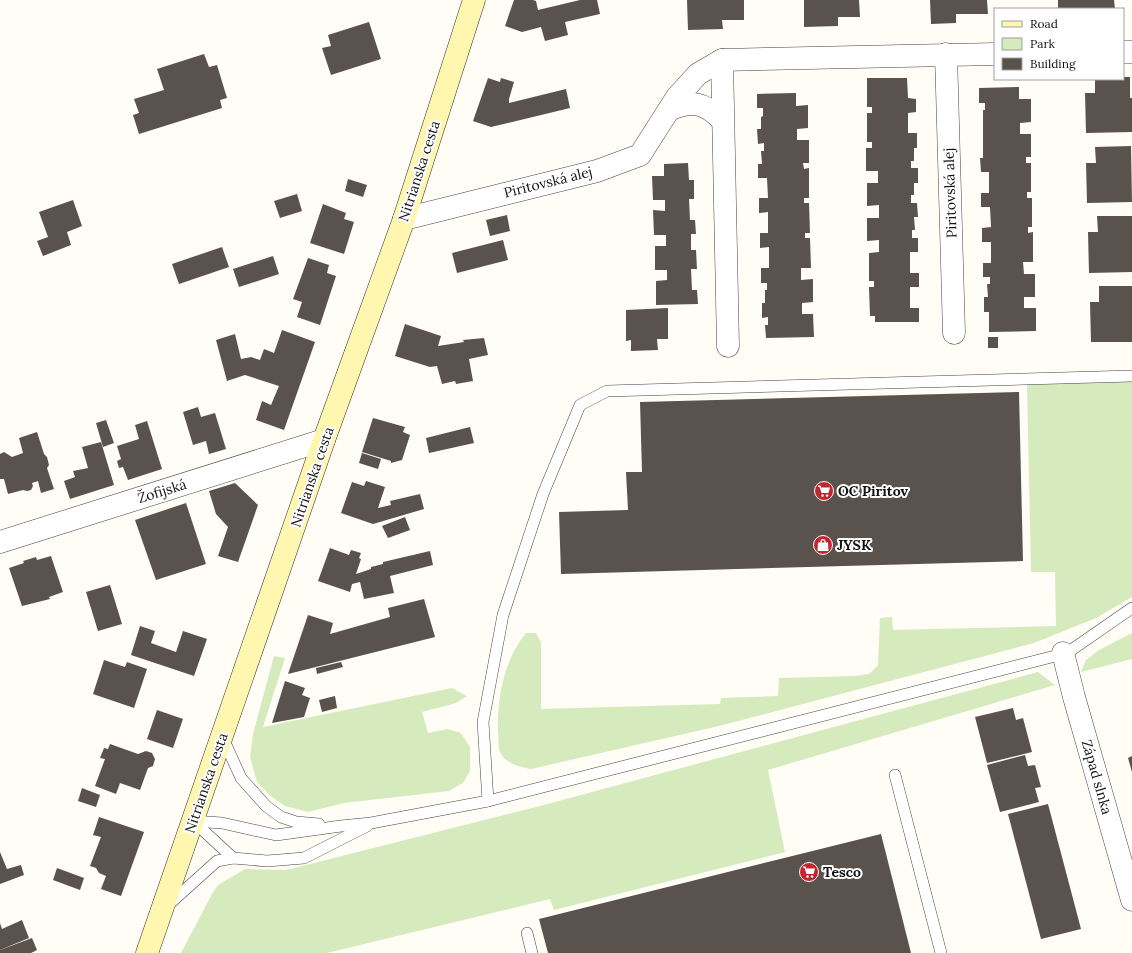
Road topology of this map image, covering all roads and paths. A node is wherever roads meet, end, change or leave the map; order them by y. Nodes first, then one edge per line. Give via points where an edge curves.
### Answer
1 (474, 0) edge
2 (946, 54) junction
3 (994, 54) edge
4 (722, 60) junction
5 (669, 110) junction
6 (722, 120) junction
7 (404, 219) junction
8 (954, 333) dead end
9 (728, 346) dead end
10 (1132, 376) edge
11 (324, 440) junction
12 (0, 542) edge
13 (1132, 608) edge
14 (1063, 653) junction
15 (222, 736) junction
16 (895, 774) dead end
17 (488, 801) junction
18 (193, 821) junction
19 (371, 823) junction
20 (341, 826) junction
21 (233, 858) junction
22 (1132, 900) edge
23 (162, 911) junction
24 (527, 932) dead end
25 (147, 953) edge
26 (532, 953) edge
27 (941, 953) edge

1 - 7 main road, Nitrianska cesta
2 - 3 street, Piritovská alej
2 - 4 street, Piritovská alej
2 - 8 street, Piritovská alej
4 - 5 street, Piritovská alej via 698,74
4 - 6 street
5 - 6 street via 686,104 695,104 711,110
5 - 7 street, Piritovská alej via 640,155 597,171
6 - 9 street
7 - 11 main road, Nitrianska cesta
10 - 17 lane via 607,391 580,405 544,494 503,615 483,722
11 - 12 street, Žofijská
11 - 15 main road, Nitrianska cesta
13 - 14 lane
14 - 17 lane
14 - 22 street, Západ slnka
15 - 18 main road, Nitrianska cesta
15 - 20 lane via 241,778 266,806 281,817 296,822
16 - 27 lane
17 - 19 lane
18 - 20 lane via 222,823 276,835
18 - 21 lane
18 - 23 main road, Nitrianska cesta
19 - 20 lane
19 - 21 lane via 304,858 267,861
21 - 23 lane via 217,861
23 - 25 main road, Nitrianska cesta
24 - 26 lane

